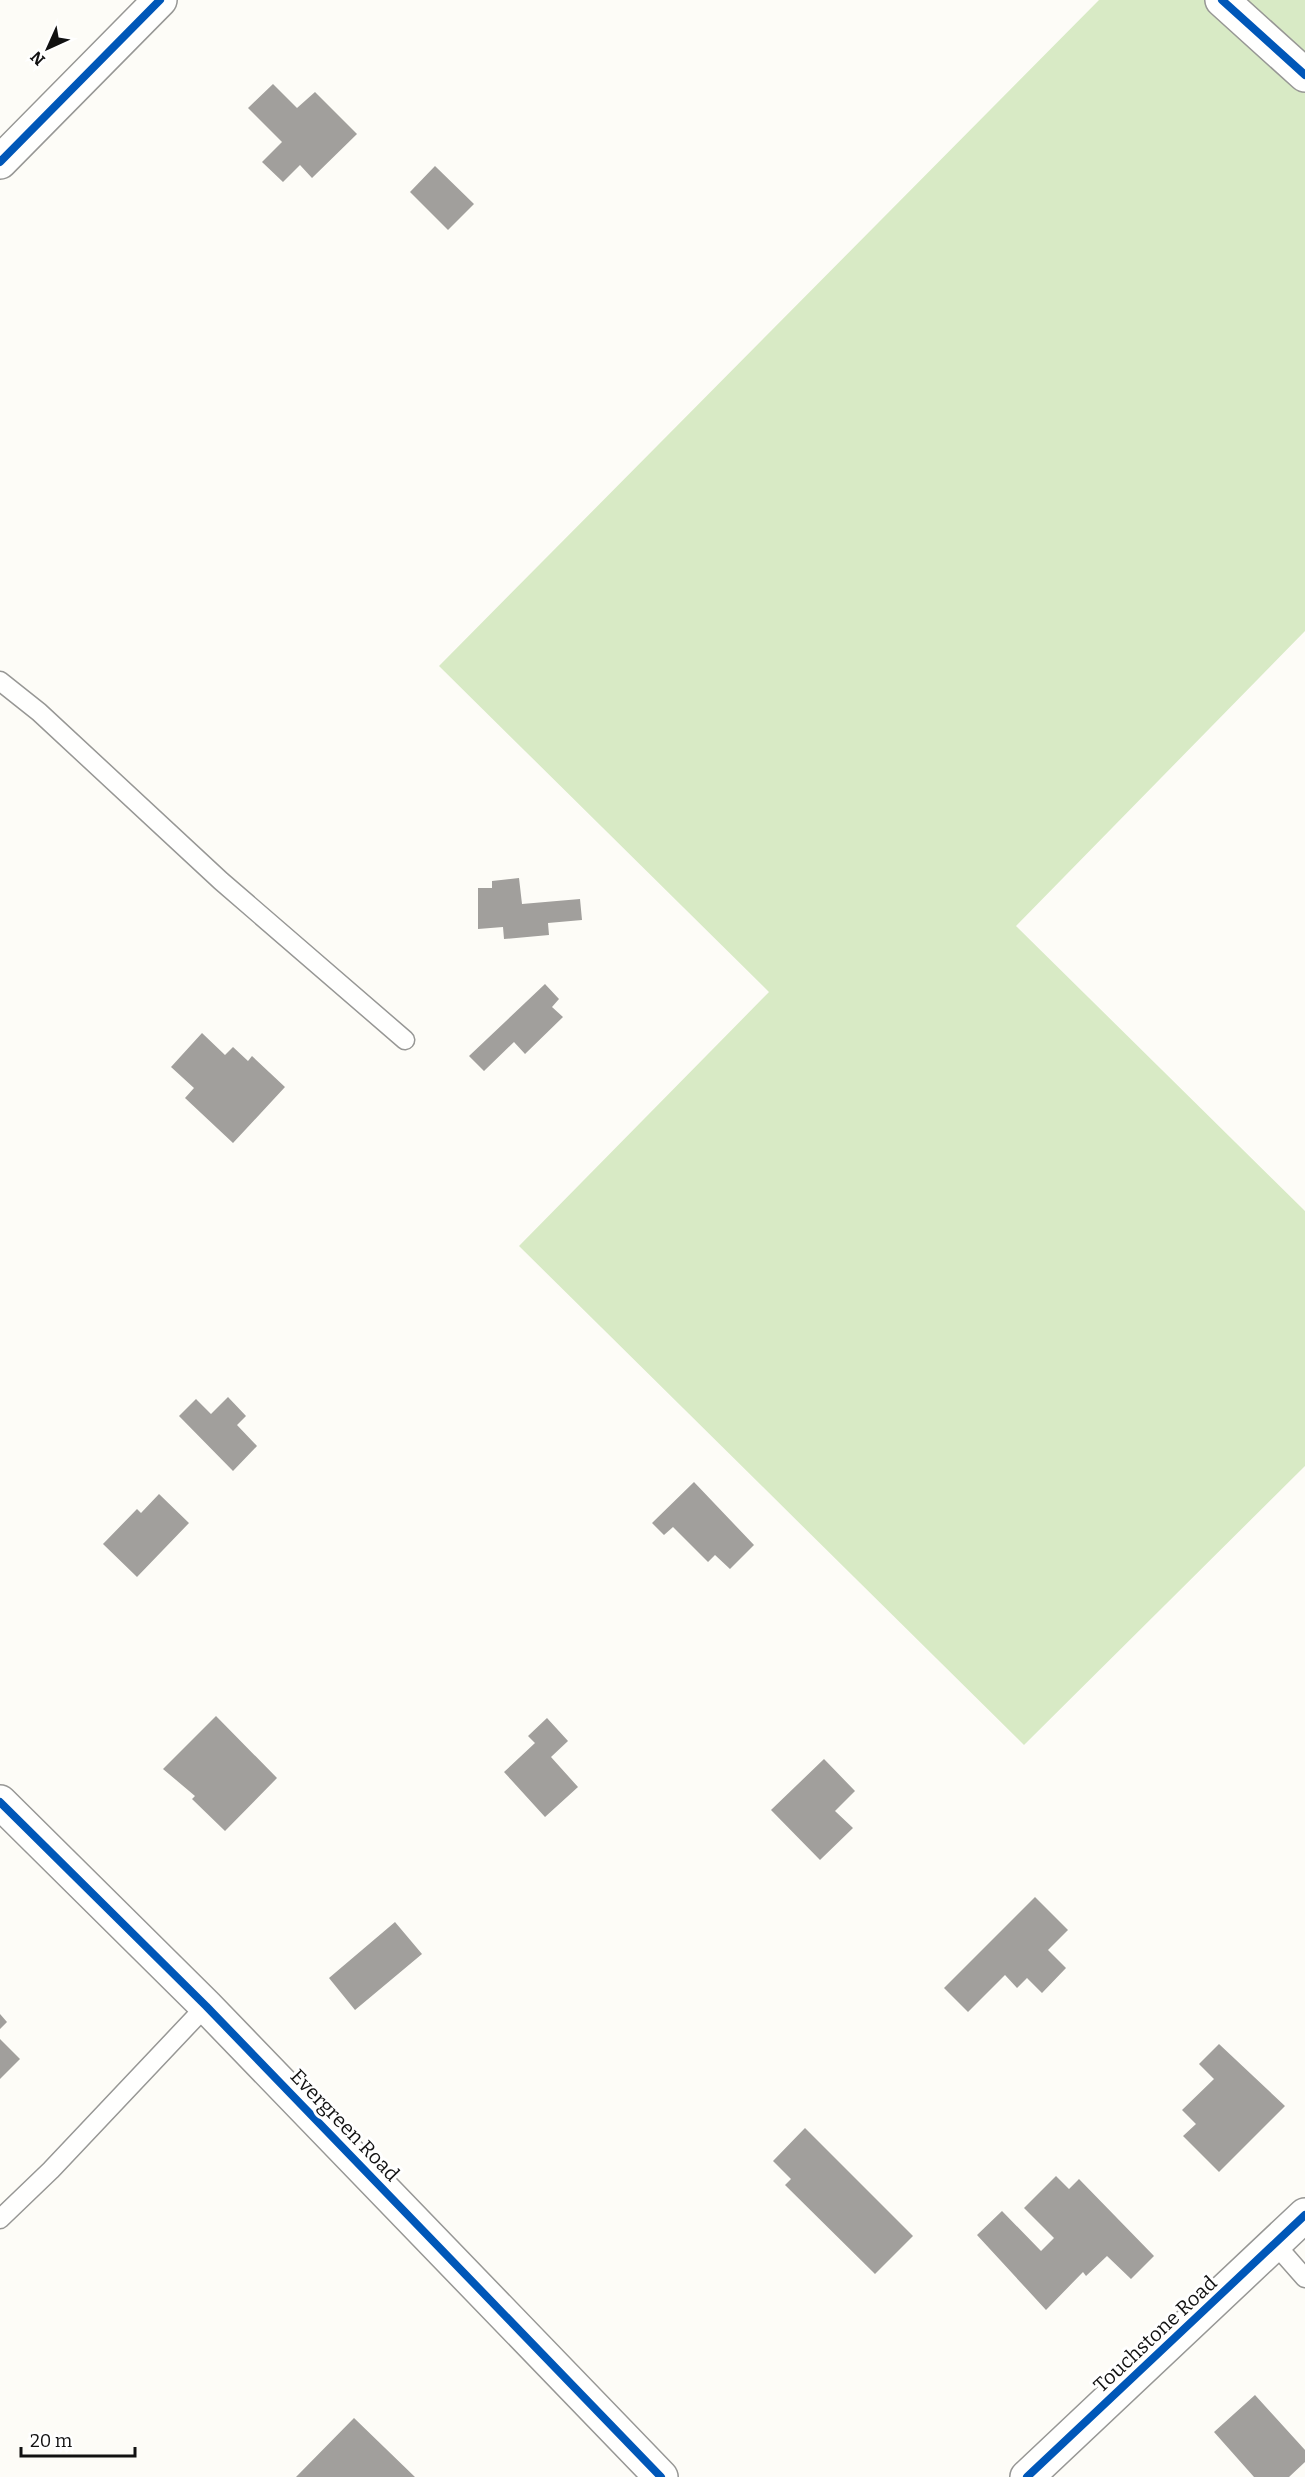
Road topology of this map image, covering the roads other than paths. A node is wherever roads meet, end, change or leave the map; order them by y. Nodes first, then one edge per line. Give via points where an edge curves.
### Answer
1 (160, 0) edge
2 (1222, 0) edge
3 (1305, 75) edge
4 (0, 162) edge
5 (0, 681) edge
6 (405, 1040) dead end
7 (0, 1802) edge
8 (206, 2006) junction
9 (1305, 2215) edge
10 (0, 2219) edge
11 (1275, 2244) junction
12 (1305, 2278) edge
13 (661, 2477) edge
14 (1027, 2477) edge

1 - 4 street
2 - 3 street
5 - 6 lane via 39,712 221,881
7 - 8 street, Evergreen Road
8 - 10 lane
8 - 13 street, Evergreen Road
9 - 11 street, Touchstone Road
11 - 12 lane
11 - 14 street, Touchstone Road

